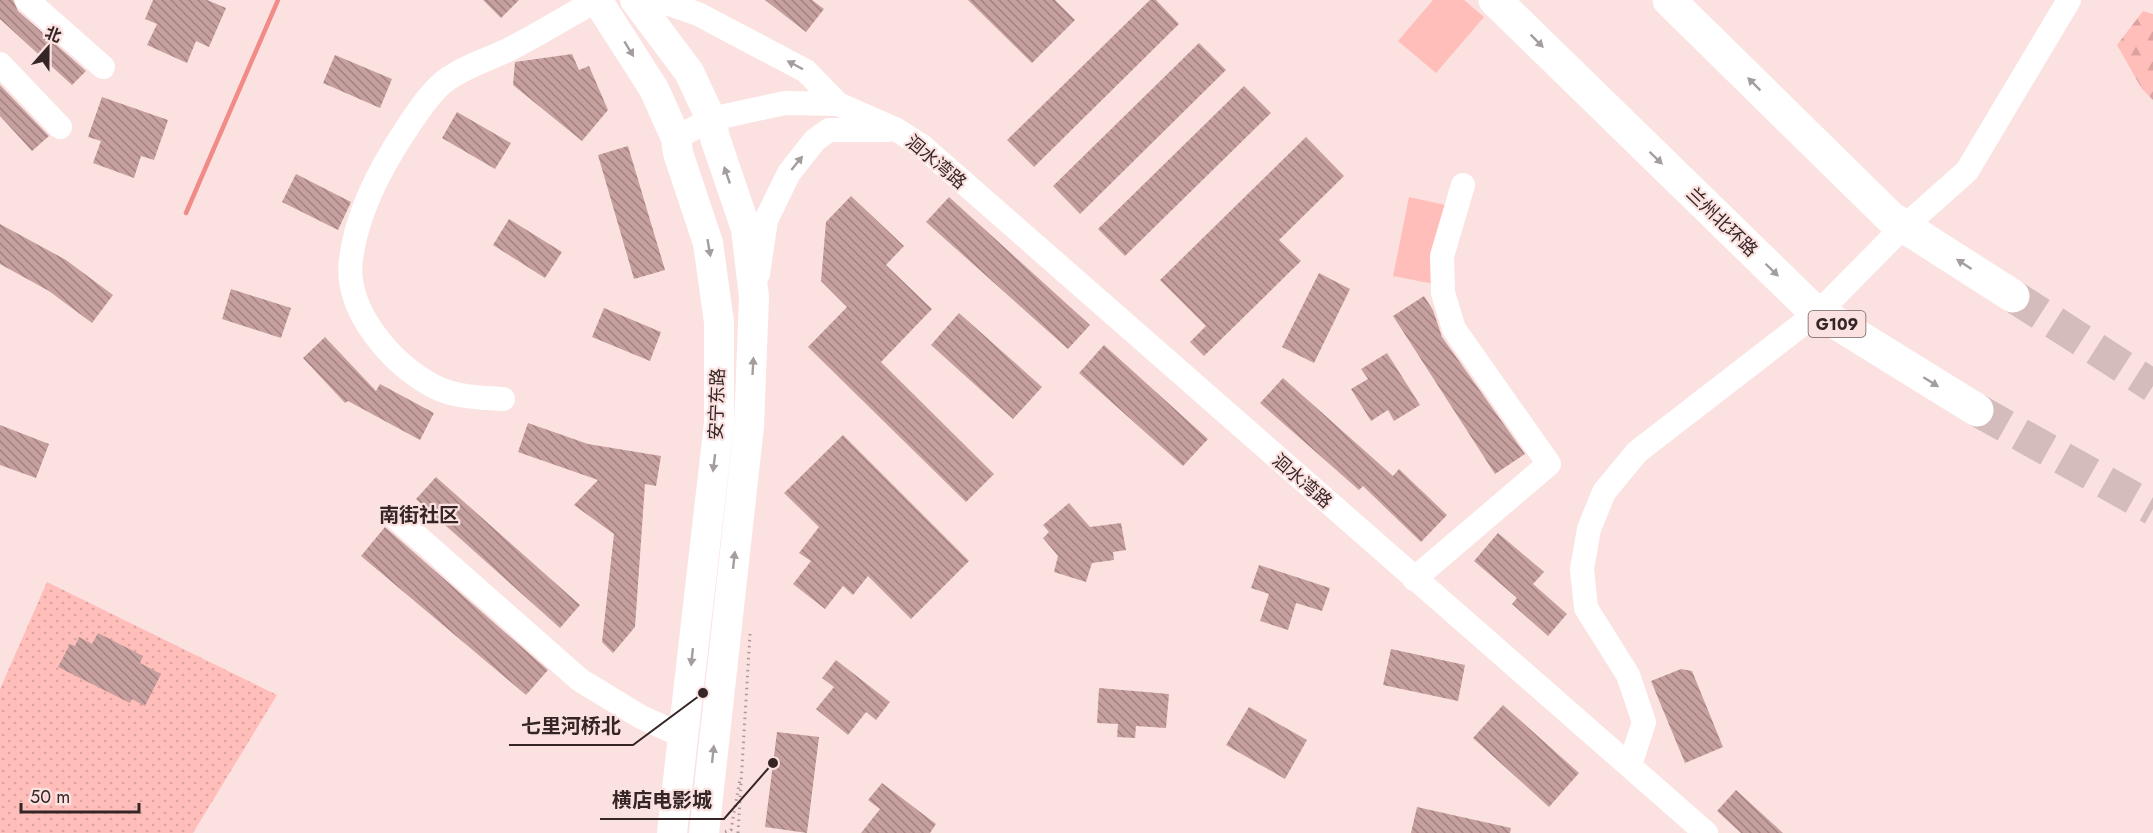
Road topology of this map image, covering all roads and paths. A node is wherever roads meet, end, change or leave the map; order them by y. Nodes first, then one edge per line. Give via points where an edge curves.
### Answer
1 (27, 0) edge
2 (597, 0) edge
3 (635, 0) edge
4 (657, 0) edge
5 (1495, 0) edge
6 (1668, 0) edge
7 (2069, 0) edge
8 (0, 64) edge
9 (103, 66) dead end
10 (838, 104) junction
11 (711, 118) junction
12 (60, 127) dead end
13 (897, 130) junction
14 (676, 138) junction
15 (1463, 185) dead end
16 (2013, 296) tunnel mouth
17 (754, 297) junction
18 (503, 399) dead end
19 (1977, 410) tunnel mouth
20 (394, 516) dead end
21 (1414, 579) junction
22 (683, 736) junction
23 (1630, 765) junction
24 (740, 779) dead end
25 (672, 833) edge
26 (704, 833) edge
27 (723, 833) edge
28 (1706, 833) edge

1 - 9 street
2 -> 14 main road, 安宁东路 via 654,89
2 - 18 street via 444,81 411,121 379,175 361,217 351,261 353,290 363,318 404,367 434,387 468,398
3 - 11 main road via 689,72
10 -> 4 street, 洄水湾路 via 806,71 698,14
5 -> 19 highway, 兰州北环路 / G109 via 1809,306
16 -> 6 highway via 1891,218
7 - 23 street via 1967,171 1895,234 1822,309 1637,452 1604,492 1588,529 1582,568 1586,608 1628,675 1644,722
8 - 12 street
10 - 11 street, 洄水湾路 via 785,103
10 - 13 street, 洄水湾路
11 - 14 street, 洄水湾路
17 -> 11 main road via 746,230
17 -> 13 street, 洄水湾路 via 766,220 789,173 815,140 829,130
13 - 21 street, 洄水湾路 via 921,146
14 -> 22 main road, 安宁东路 via 708,243 719,322 719,423
15 - 21 street via 1442,256 1443,293 1454,329 1549,464
26 -> 17 main road via 749,426
20 - 22 street via 580,680 641,717
21 - 23 street, 洄水湾路
22 - 25 main road, 安宁东路
23 - 28 street, 洄水湾路
24 - 27 path via 731,830

